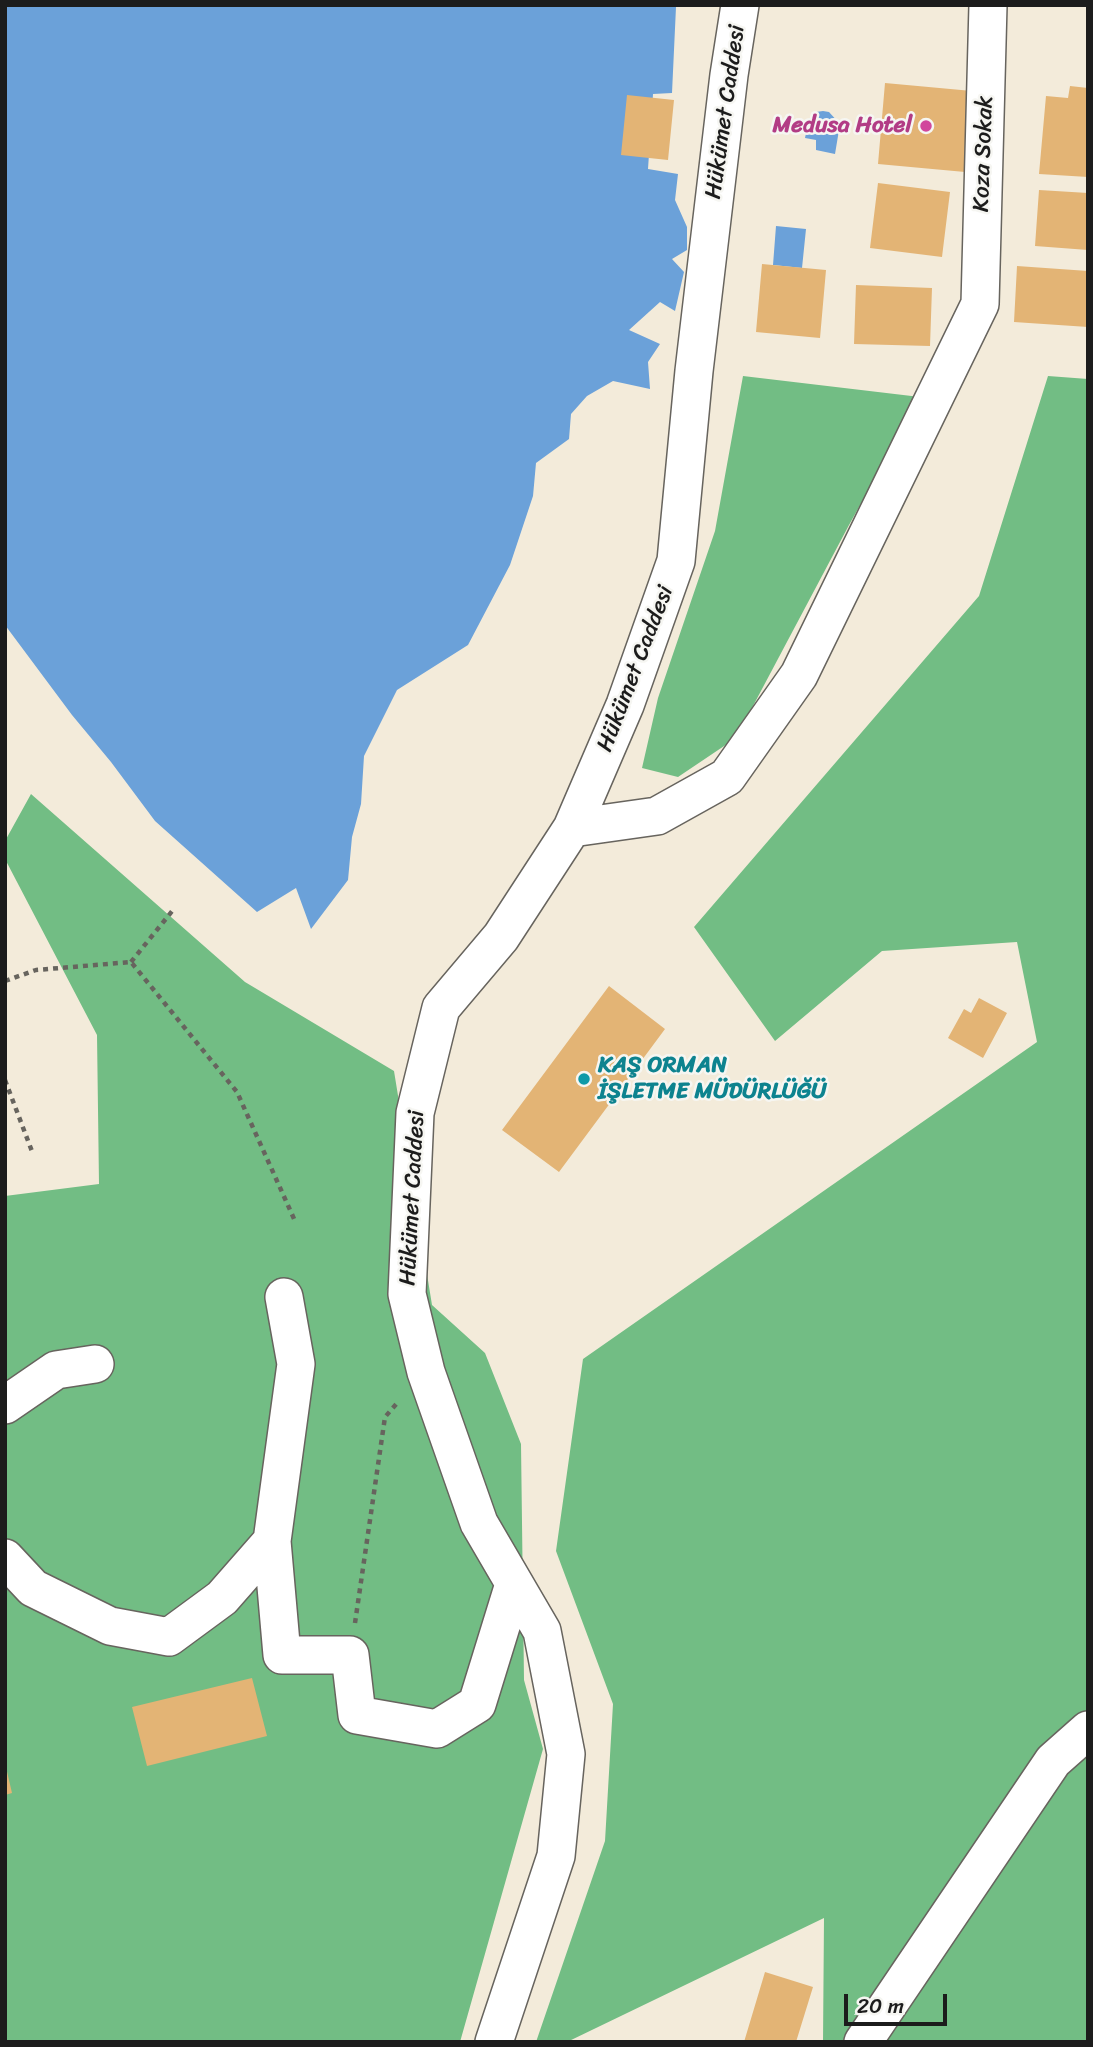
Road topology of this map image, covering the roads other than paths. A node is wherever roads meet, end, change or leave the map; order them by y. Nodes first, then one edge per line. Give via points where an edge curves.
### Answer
1 (740, 5) edge
2 (988, 5) edge
3 (572, 828) junction
4 (284, 1297) dead end
5 (94, 1364) dead end
6 (5, 1405) edge
7 (272, 1541) junction
8 (5, 1558) edge
9 (514, 1584) junction
10 (1088, 1730) edge
11 (494, 2042) edge
12 (863, 2042) edge

1 - 3 street, Hükümet Caddesi via 694,371 676,561 625,705
2 - 3 street, Koza Sokak via 980,303 799,675 727,778 657,816
3 - 9 street, Hükümet Caddesi via 501,937 440,1008 415,1113 407,1294 426,1372 479,1523
4 - 7 street via 296,1364
5 - 6 street via 56,1370
7 - 8 street via 222,1598 169,1637 110,1626 33,1588
7 - 9 street via 282,1655 350,1655 357,1715 438,1729 477,1704
9 - 11 street, Hükümet Caddesi via 542,1631 566,1754 556,1856
10 - 12 street via 1053,1761

